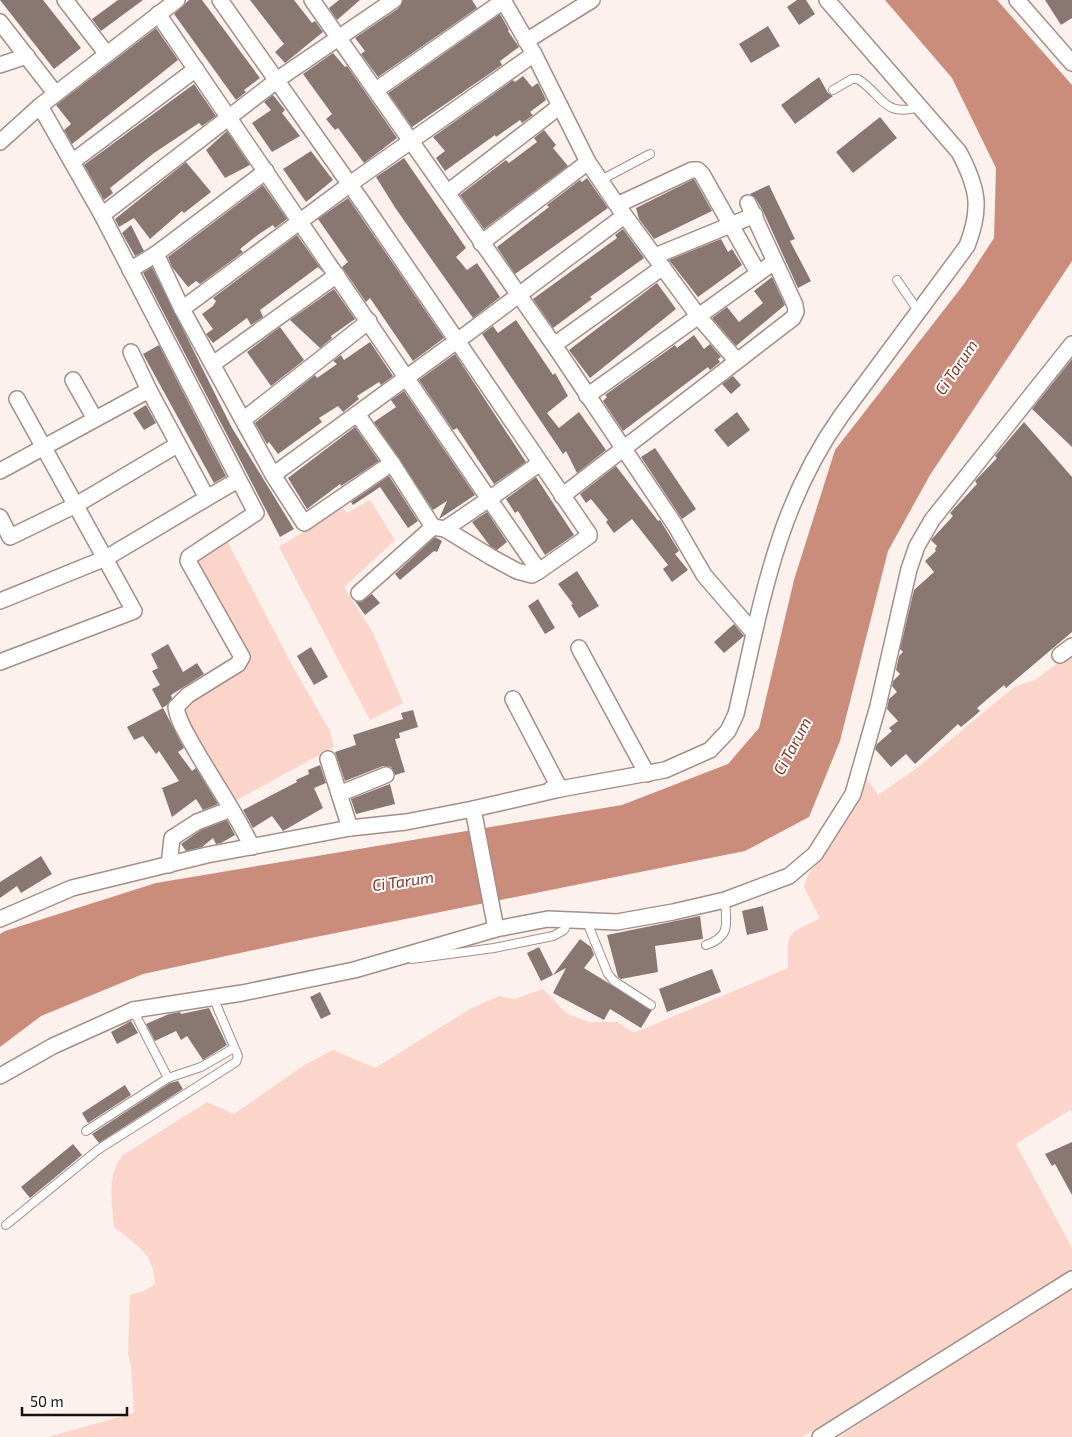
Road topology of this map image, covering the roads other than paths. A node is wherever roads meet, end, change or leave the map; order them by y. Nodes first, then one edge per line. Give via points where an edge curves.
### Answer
1 (177, 0) edge
2 (220, 0) edge
3 (233, 0) edge
4 (312, 0) edge
5 (394, 0) edge
6 (503, 0) edge
7 (592, 0) edge
8 (827, 0) edge
9 (1017, 0) edge
10 (67, 1) edge
11 (158, 14) junction
12 (0, 22) edge
13 (340, 38) junction
14 (530, 47) junction
15 (106, 54) junction
16 (27, 56) junction
17 (1072, 63) edge
18 (0, 65) edge
19 (196, 69) junction
20 (281, 78) junction
21 (376, 90) junction
22 (833, 90) dead end
23 (55, 93) junction
24 (40, 106) junction
25 (560, 106) junction
26 (921, 107) junction
27 (228, 117) junction
28 (413, 141) junction
29 (0, 142) edge
30 (650, 154) dead end
31 (72, 162) junction
32 (588, 162) junction
33 (266, 171) junction
34 (601, 180) junction
35 (353, 182) junction
36 (448, 192) junction
37 (620, 211) junction
38 (102, 215) junction
39 (300, 221) junction
40 (731, 223) junction
41 (481, 243) junction
42 (156, 254) junction
43 (659, 262) junction
44 (774, 262) junction
45 (130, 270) junction
46 (758, 273) junction
47 (337, 275) junction
48 (897, 280) dead end
49 (517, 294) junction
50 (182, 309) junction
51 (919, 312) junction
52 (699, 317) junction
53 (369, 321) junction
54 (461, 338) junction
55 (1072, 344) edge
56 (554, 345) junction
57 (131, 352) dead end
58 (737, 361) junction
59 (213, 364) junction
60 (406, 378) junction
61 (74, 380) dead end
62 (150, 390) junction
63 (587, 396) junction
64 (17, 399) dead end
65 (508, 407) junction
66 (357, 414) junction
67 (95, 419) junction
68 (243, 420) junction
69 (177, 445) junction
70 (44, 447) junction
71 (624, 449) junction
72 (392, 463) junction
73 (540, 463) junction
74 (0, 471) edge
75 (273, 475) junction
76 (231, 484) dead end
77 (566, 493) junction
78 (207, 498) junction
79 (489, 499) junction
80 (76, 505) junction
81 (0, 517) edge
82 (594, 524) dead end
83 (439, 528) junction
84 (106, 558) junction
85 (539, 571) junction
86 (359, 593) dead end
87 (0, 601) edge
88 (753, 632) junction
89 (579, 648) dead end
90 (0, 662) edge
91 (514, 699) dead end
92 (328, 758) dead end
93 (647, 774) junction
94 (386, 775) dead end
95 (560, 789) junction
96 (339, 794) junction
97 (231, 809) junction
98 (473, 813) junction
99 (386, 823) junction
100 (350, 828) junction
101 (252, 847) junction
102 (169, 865) junction
103 (725, 900) junction
104 (569, 918) junction
105 (0, 919) edge
106 (587, 922) junction
107 (495, 925) junction
108 (706, 946) dead end
109 (397, 957) junction
110 (213, 997) junction
111 (652, 1005) dead end
112 (133, 1010) junction
113 (234, 1048) junction
114 (0, 1076) edge
115 (168, 1078) junction
116 (86, 1131) dead end
117 (6, 1225) dead end
118 (1072, 1279) edge
119 (820, 1437) edge

1 - 11 street
2 - 20 street
3 - 20 street
4 - 13 street
5 - 13 street
6 - 14 street
6 - 21 street
7 - 14 street
8 - 26 street
9 - 17 street
10 - 15 street
11 - 15 street
11 - 19 street
12 - 16 street
13 - 20 street
13 - 21 street
14 - 25 street
14 - 28 street
15 - 23 street
16 - 18 street
16 - 23 street
19 - 27 street
19 - 31 street
20 - 27 street
20 - 35 street
21 - 28 street
22 - 26 lane via 858,79 897,111
23 - 24 street
24 - 29 street
24 - 31 street
25 - 32 street
25 - 36 street
26 - 51 street via 960,152 972,176 977,213 967,246
27 - 33 street
27 - 38 street
28 - 35 street
28 - 36 street
30 - 34 lane
31 - 38 street
32 - 34 street
32 - 41 street
33 - 39 street
33 - 42 street
34 - 37 street
35 - 39 street
35 - 54 street
36 - 41 street
37 - 40 street via 692,170 698,170
37 - 43 street
37 - 49 street
38 - 45 street
39 - 47 street
39 - 50 street
40 - 43 street
40 - 44 street via 751,209
40 - 46 street
41 - 49 street
42 - 45 street
42 - 50 street
43 - 52 street
43 - 56 street
44 - 46 street
44 - 58 street via 796,312 793,318
45 - 97 street via 256,513 189,557 188,561 242,658 176,707 178,718
46 - 52 street
47 - 53 street
47 - 59 street
48 - 51 lane
49 - 54 street
49 - 56 street
50 - 59 street
51 - 88 street via 841,416 806,473 775,549
52 - 58 street
52 - 63 street
53 - 60 street
53 - 68 street
54 - 60 street
54 - 65 street
55 - 103 street via 932,520 917,546 865,758 853,794 832,829 815,854 789,876
56 - 63 street
57 - 62 street
58 - 71 street
59 - 68 street
60 - 66 street
60 - 79 street
61 - 67 street
62 - 67 street
62 - 69 street
63 - 71 street
64 - 70 street
65 - 73 street
65 - 77 street
66 - 72 street
66 - 75 street
67 - 70 street
68 - 75 street
69 - 78 street
69 - 80 street
70 - 74 street
70 - 80 street
71 - 77 street
71 - 88 street via 704,575
72 - 75 street via 304,524
72 - 83 street
73 - 77 street
73 - 79 street
76 - 78 street
77 - 82 street
77 - 85 street via 589,536
78 - 84 street
79 - 83 street
79 - 85 street
80 - 81 street via 10,537
80 - 84 street
83 - 85 street via 517,571 532,575
83 - 86 street
84 - 87 street
84 - 90 street via 134,611
88 - 93 street via 736,714 724,736 693,760
89 - 93 street
91 - 95 street
92 - 96 street
93 - 95 street
94 - 96 street
95 - 98 street
95 - 99 street via 522,790 450,804
96 - 100 street
97 - 101 street
97 - 102 street via 197,822 172,838
98 - 99 street
98 - 107 street
99 - 100 street
100 - 101 street
101 - 102 street
102 - 105 street via 72,888
103 - 106 street via 635,919
103 - 108 lane via 727,928 722,937
104 - 106 street
104 - 107 street
104 - 109 lane via 564,930 553,936 453,955
106 - 111 lane via 608,974
107 - 109 street
109 - 110 street via 354,970
110 - 112 street
110 - 113 lane
112 - 114 street via 54,1046
112 - 115 lane
113 - 115 lane via 201,1067
113 - 117 lane via 238,1056 236,1062 99,1149
115 - 116 lane
118 - 119 street

